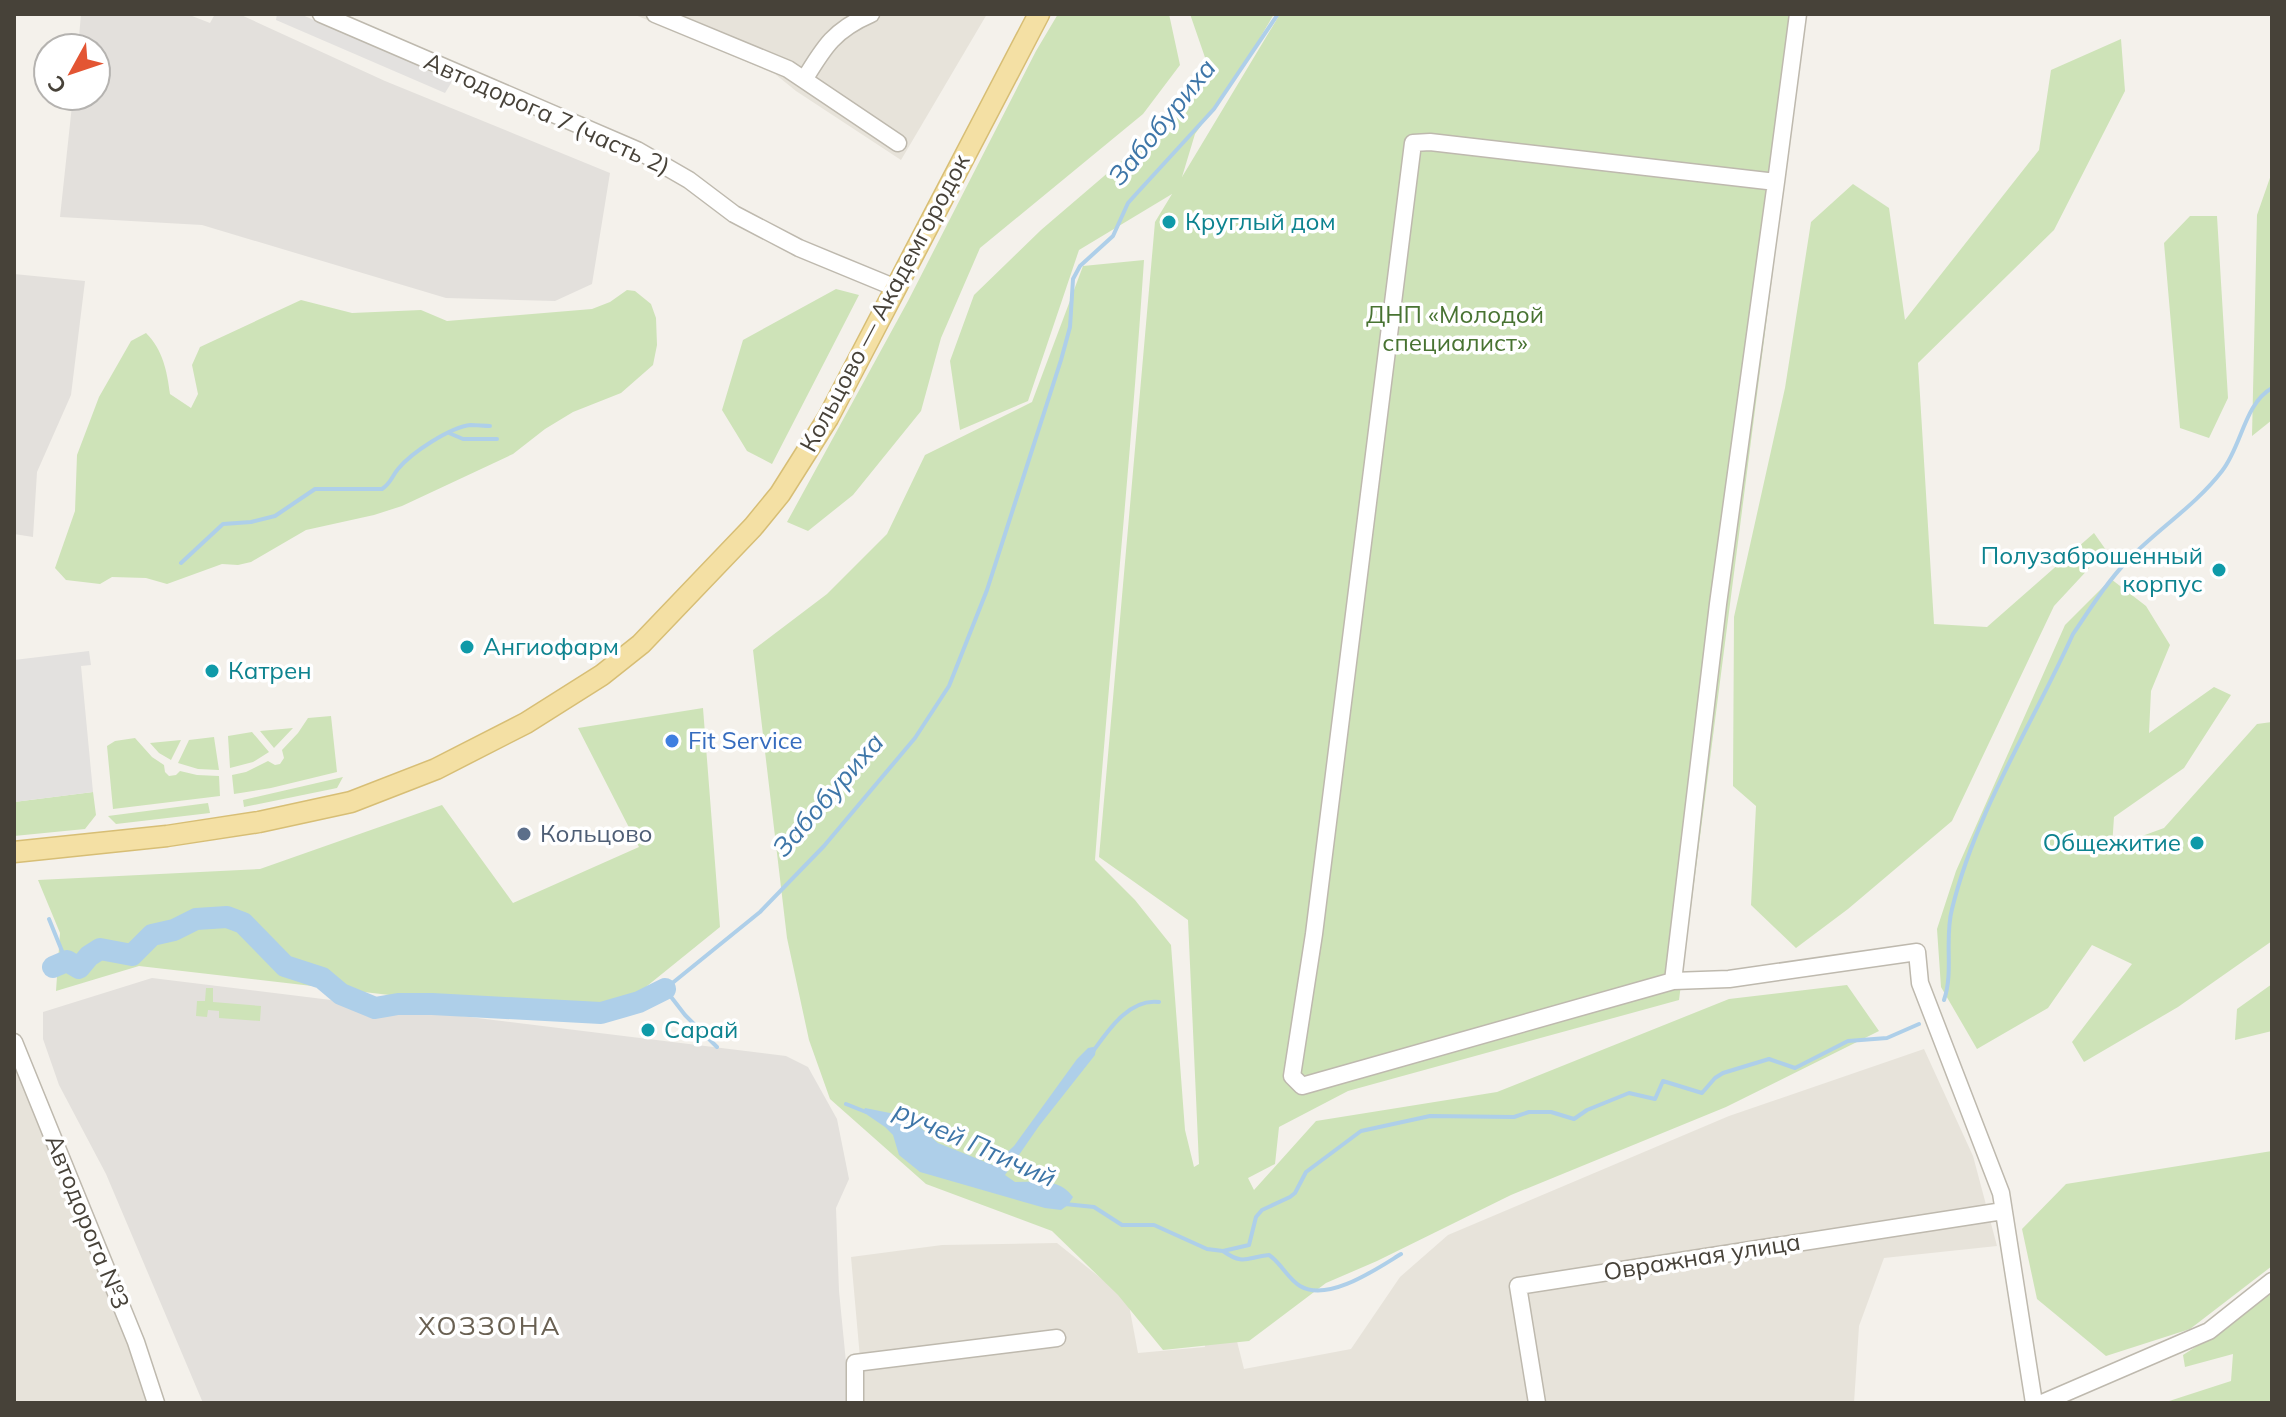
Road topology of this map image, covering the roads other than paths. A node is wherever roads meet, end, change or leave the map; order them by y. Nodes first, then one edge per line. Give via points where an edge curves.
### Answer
1 (321, 14) edge
2 (655, 14) edge
3 (871, 14) edge
4 (1039, 14) edge
5 (1798, 14) edge
6 (804, 80) junction
7 (898, 143) dead end
8 (1776, 182) junction
9 (896, 288) junction
10 (14, 852) edge
11 (1673, 981) junction
12 (14, 1042) edge
13 (2003, 1211) junction
14 (2272, 1281) edge
15 (1057, 1338) dead end
16 (156, 1403) edge
17 (855, 1403) edge
18 (1537, 1403) edge
19 (2034, 1403) edge
20 (2042, 1403) edge

1 - 9 street, Автодорога 7 (часть 2) via 637,150 734,214
2 - 6 street
3 - 6 street via 830,39
4 - 9 main road, Кольцово — Академгородок
5 - 8 street
6 - 7 street
8 - 11 street
8 - 11 street via 1413,143 1292,1076 1302,1086
9 - 10 main road, Кольцово — Академгородок via 828,418 780,494 674,612 602,675 526,723 436,769 351,802 243,825
11 - 13 street via 1729,979 1917,952 1920,983 2001,1193
12 - 16 street, Автодорога №3
13 - 18 street, Овражная улица via 1518,1286
13 - 19 street
14 - 20 street via 2209,1331
15 - 17 street via 855,1363

